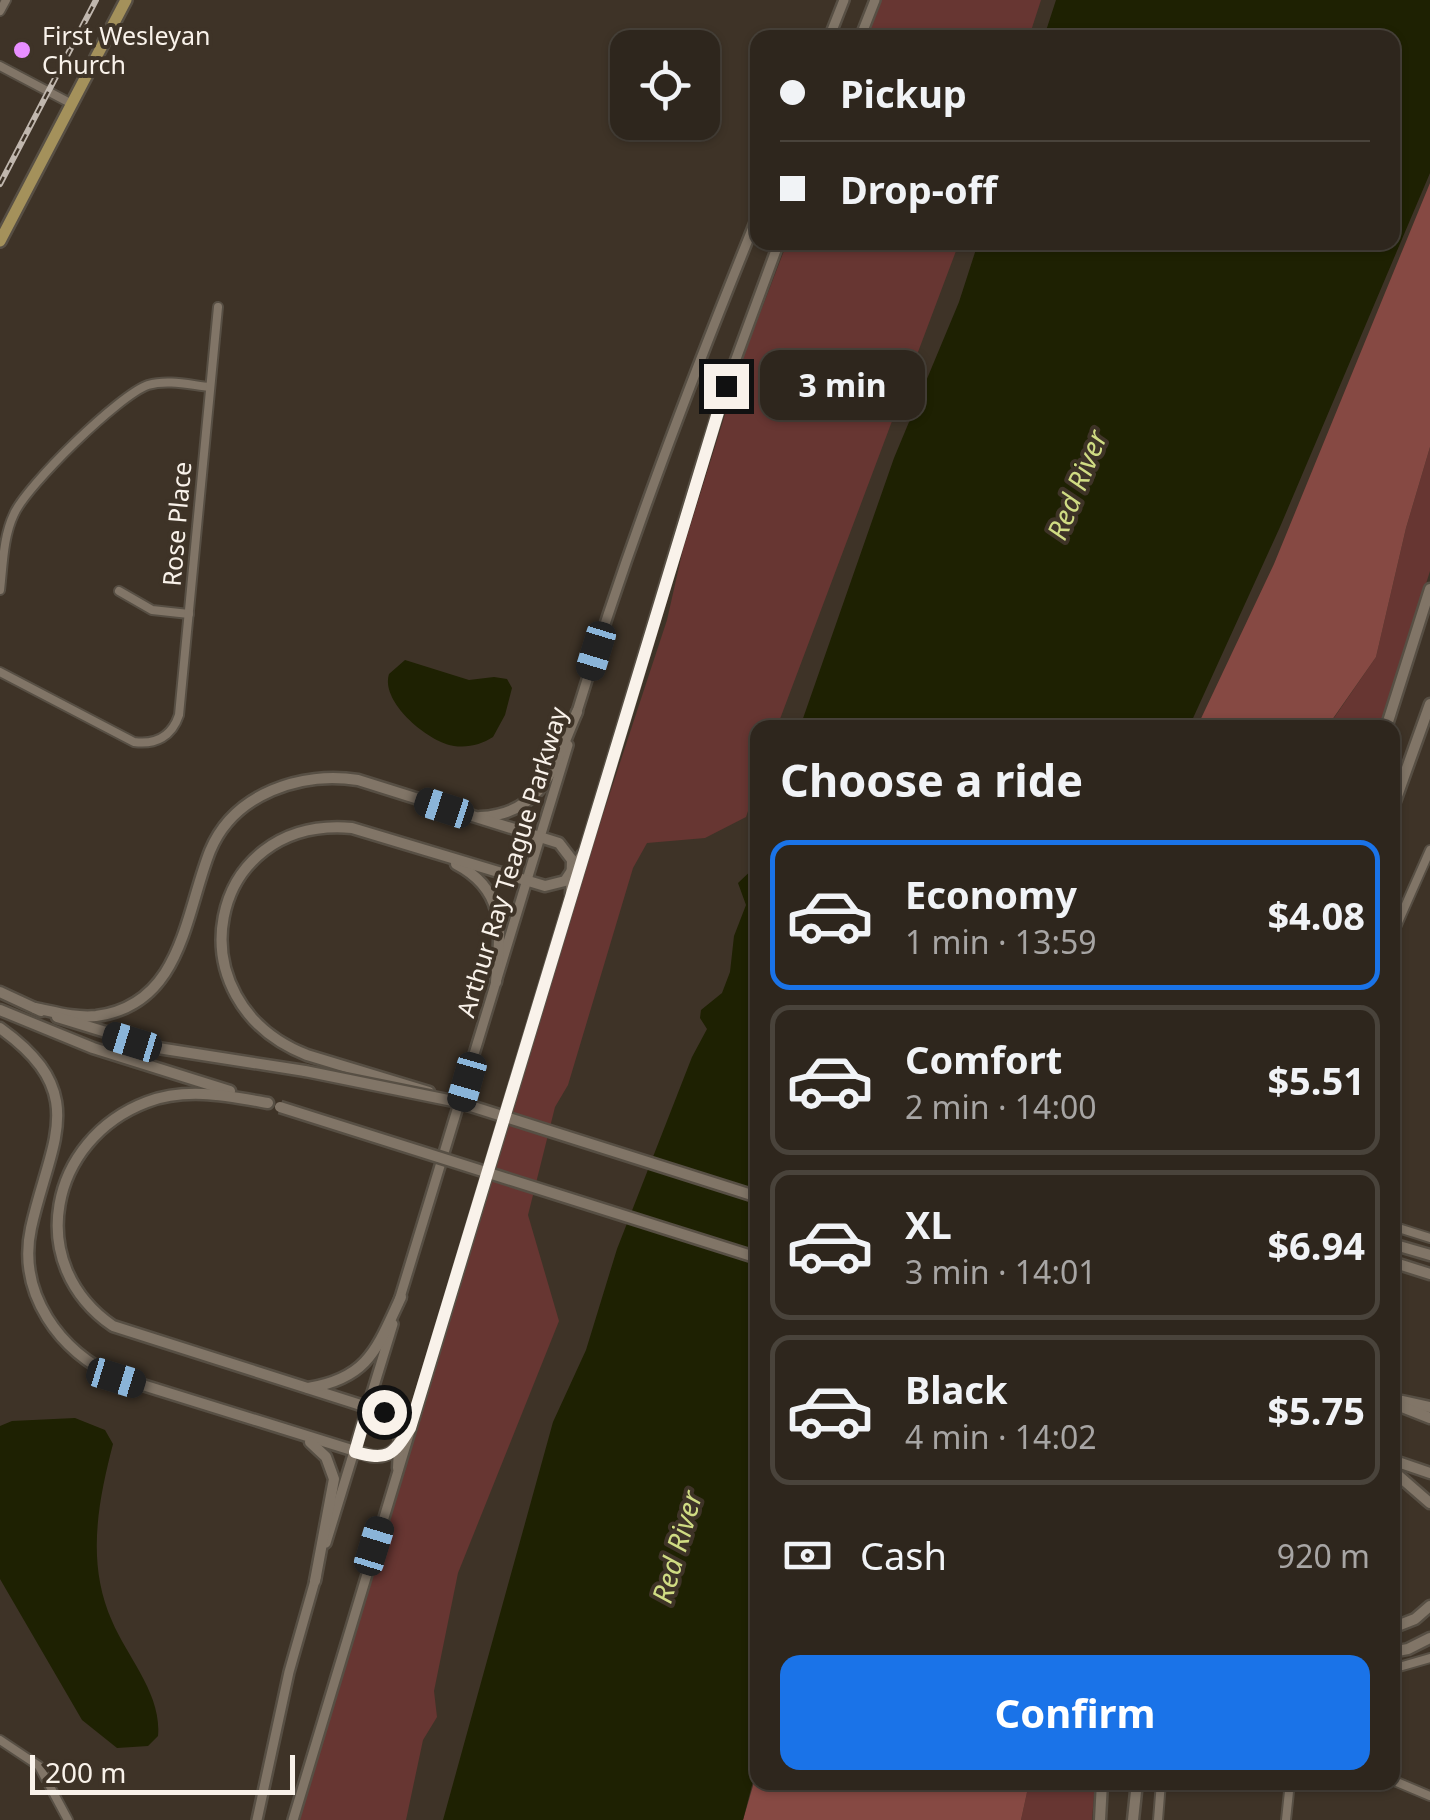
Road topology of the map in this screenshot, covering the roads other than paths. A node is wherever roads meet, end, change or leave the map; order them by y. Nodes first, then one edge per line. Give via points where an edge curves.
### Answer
1 (6, 0) edge
2 (126, 0) edge
3 (844, 0) edge
4 (875, 0) edge
5 (0, 11) edge
6 (832, 30) edge
7 (863, 30) edge
8 (0, 66) edge
9 (72, 104) junction
10 (750, 235) edge
11 (0, 241) edge
12 (775, 250) edge
13 (218, 308) dead end
14 (210, 388) junction
15 (1, 570) edge
16 (1430, 588) edge
17 (0, 590) edge
18 (119, 591) dead end
19 (189, 614) junction
20 (0, 672) edge
21 (1430, 704) edge
22 (578, 712) junction
23 (1389, 720) edge
24 (1400, 788) edge
25 (472, 817) junction
26 (540, 837) junction
27 (1430, 850) edge
28 (432, 854) junction
29 (584, 854) junction
30 (573, 871) junction
31 (526, 880) junction
32 (571, 894) junction
33 (1400, 918) edge
34 (496, 982) junction
35 (0, 992) edge
36 (35, 1008) junction
37 (0, 1010) edge
38 (0, 1028) edge
39 (458, 1102) junction
40 (268, 1103) junction
41 (750, 1195) edge
42 (1400, 1229) edge
43 (1430, 1238) edge
44 (1400, 1246) edge
45 (750, 1255) edge
46 (1430, 1255) edge
47 (1400, 1265) edge
48 (1430, 1274) edge
49 (400, 1297) junction
50 (306, 1388) junction
51 (1400, 1402) edge
52 (1400, 1405) edge
53 (368, 1407) junction
54 (1430, 1407) edge
55 (1430, 1418) edge
56 (410, 1428) junction
57 (296, 1434) junction
58 (399, 1446) junction
59 (355, 1452) junction
60 (1400, 1463) edge
61 (398, 1468) junction
62 (1430, 1472) edge
63 (1400, 1477) edge
64 (1430, 1503) edge
65 (314, 1580) junction
66 (1430, 1606) edge
67 (1400, 1625) edge
68 (1430, 1638) edge
69 (1400, 1650) edge
70 (1430, 1658) edge
71 (1400, 1667) edge
72 (0, 1740) edge
73 (1400, 1783) edge
74 (1102, 1790) edge
75 (1134, 1790) edge
76 (1160, 1790) edge
77 (1289, 1790) edge
78 (1430, 1796) edge
79 (68, 1820) edge
80 (258, 1820) edge
81 (293, 1820) edge
82 (1100, 1820) edge
83 (1132, 1820) edge
84 (1158, 1820) edge
85 (1286, 1820) edge

1 - 5 street
2 - 9 main road
3 - 6 street
4 - 7 street
8 - 9 street
9 - 11 main road
10 - 22 street, Arthur Ray Teague Parkway via 662,456
12 - 29 street via 726,386
13 - 14 street, Rose Place
14 - 15 street via 155,384 116,404 19,503
14 - 19 street, Rose Place
15 - 17 street
16 - 23 main road
18 - 19 street via 152,610
19 - 20 street, Rose Place via 179,715 174,728 149,743 134,742
21 - 24 main road
22 - 25 main road via 534,798 507,812
22 - 26 street, Arthur Ray Teague Parkway
25 - 26 main road
25 - 36 main road via 342,778 312,777 276,787 233,818 211,848 186,934 153,987 97,1016
26 - 30 main road via 566,848
26 - 31 street, Arthur Ray Teague Parkway
27 - 33 street
28 - 31 main road
28 - 34 main road via 471,872 493,900 500,927
28 - 39 main road, bridge via 332,826 272,846 240,875 222,928 222,960 234,994 259,1029 288,1048
29 - 30 main road
29 - 32 street
30 - 31 main road via 554,886
30 - 32 main road
31 - 34 street, Arthur Ray Teague Parkway
32 - 56 street
34 - 49 street, Arthur Ray Teague Parkway
35 - 36 main road
36 - 39 main road, bridge via 145,1045
37 - 40 main road via 93,1048
38 - 57 main road via 36,1059 55,1096 57,1142 29,1251 36,1291 54,1330 91,1366 116,1378
39 - 41 main road, bridge
40 - 45 main road, bridge
40 - 50 main road via 191,1094 132,1108 77,1160 55,1230 74,1288 113,1326
42 - 43 street
44 - 46 main road
47 - 48 main road
49 - 50 main road via 364,1365 341,1380
49 - 53 street, Arthur Ray Teague Parkway
50 - 53 main road
51 - 54 main road
52 - 55 main road
53 - 58 main road via 395,1419
53 - 59 street, Arthur Ray Teague Parkway
56 - 58 main road
56 - 61 street
57 - 59 main road
57 - 65 main road via 323,1453 334,1474
58 - 59 main road via 379,1457
58 - 61 main road
59 - 65 street, Arthur Ray Teague Parkway
60 - 62 main road
61 - 81 street
63 - 64 main road
65 - 80 street, Arthur Ray Teague Parkway
66 - 67 main road
68 - 69 main road
70 - 71 street
72 - 79 street via 38,1766
73 - 78 street
74 - 82 main road
75 - 83 main road
76 - 84 street
77 - 85 street

